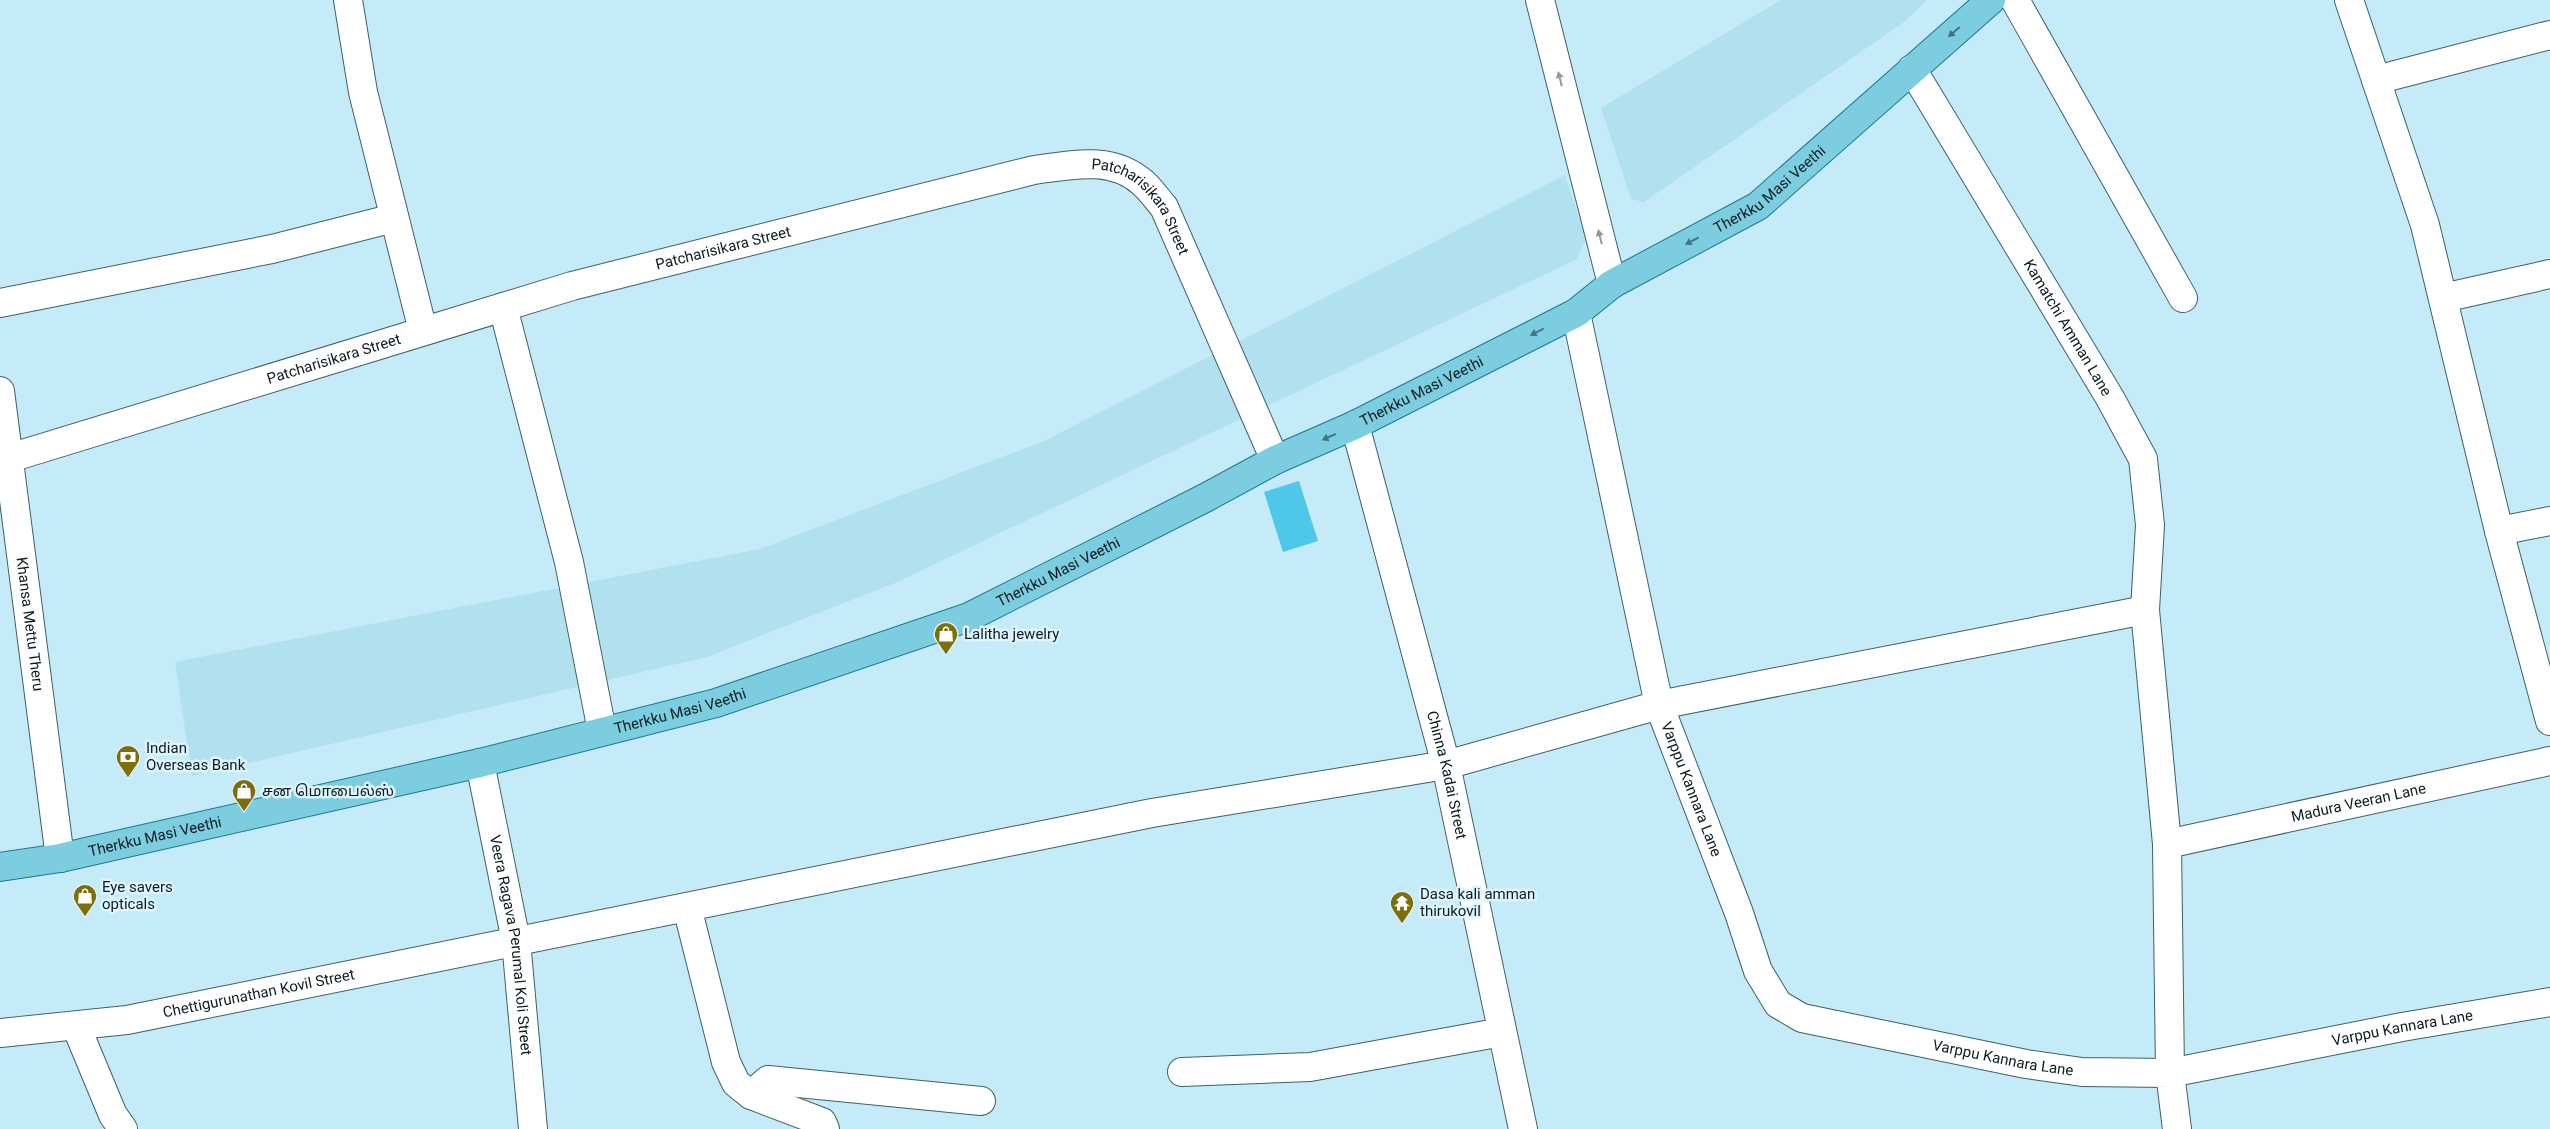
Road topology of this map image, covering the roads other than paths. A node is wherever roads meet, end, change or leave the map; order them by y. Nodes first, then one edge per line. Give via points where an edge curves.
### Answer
1 (348, 0) edge
2 (1540, 0) edge
3 (1991, 0) edge
4 (2015, 0) edge
5 (2349, 0) edge
6 (2550, 36) edge
7 (1912, 69) junction
8 (2376, 80) junction
9 (394, 218) junction
10 (2550, 274) edge
11 (1612, 284) junction
12 (2183, 298) dead end
13 (2443, 298) junction
14 (0, 303) edge
15 (503, 307) junction
16 (1576, 313) junction
17 (422, 331) junction
18 (0, 391) edge
19 (1355, 425) junction
20 (4, 459) edge
21 (1276, 460) junction
22 (2550, 521) edge
23 (2499, 531) junction
24 (2145, 610) junction
25 (1659, 705) junction
26 (2550, 721) edge
27 (602, 731) junction
28 (2550, 761) edge
29 (480, 764) junction
30 (1446, 765) junction
31 (2167, 844) junction
32 (60, 858) junction
33 (0, 867) edge
34 (687, 907) junction
35 (516, 941) junction
36 (2550, 1002) edge
37 (76, 1026) junction
38 (0, 1032) edge
39 (1502, 1032) junction
40 (1182, 1072) dead end
41 (2170, 1073) junction
42 (751, 1095) junction
43 (981, 1101) dead end
44 (123, 1129) edge
45 (533, 1129) edge
46 (825, 1129) edge
47 (1522, 1129) edge
48 (2177, 1129) edge

1 - 9 street via 363,92
11 -> 2 street
3 -> 7 main road, Therkku Masi Veethi
4 - 12 street
5 - 8 street
6 - 8 street
7 -> 11 main road, Therkku Masi Veethi via 1758,206
7 - 24 street, Kamatchi Amman Lane via 2110,398 2143,459 2150,525
8 - 13 street via 2425,225
9 - 14 street via 272,249
9 - 17 street
10 - 13 street
11 - 16 main road, Therkku Masi Veethi
13 - 23 street
15 - 17 street, Patcharisikara Street
15 - 21 street, Patcharisikara Street via 572,286 1034,170 1098,162 1143,182 1164,207
15 - 27 street via 569,562
16 -> 19 main road, Therkku Masi Veethi
16 - 25 street, Varppu Kannara Lane
17 - 20 street, Patcharisikara Street
18 - 20 street, Khansa Mettu Theru
19 -> 21 main road, Therkku Masi Veethi
19 - 30 street, Chinna Kadai Street
20 - 32 street, Khansa Mettu Theru
21 - 27 main road, Therkku Masi Veethi via 969,617 716,702
22 - 23 street
23 - 26 street
24 - 25 street, Chettigurunathan Kovil Street
24 - 31 street, Kamatchi Amman Lane
25 - 30 street, Chettigurunathan Kovil Street
25 - 41 street, Varppu Kannara Lane via 1758,971 1778,1004 1802,1018 2026,1064 2082,1072
27 - 29 main road, Therkku Masi Veethi
28 - 31 street, Madura Veeran Lane
29 - 32 main road, Therkku Masi Veethi
29 - 35 street, Veera Ragava Perumal Koli Street
30 - 34 street, Chettigurunathan Kovil Street via 1152,813
30 - 39 street, Chinna Kadai Street
31 - 41 street, Kamatchi Amman Lane
32 - 33 main road, Therkku Masi Veethi
34 - 35 street, Chettigurunathan Kovil Street
34 - 42 street via 726,1062 736,1083
35 - 37 street, Chettigurunathan Kovil Street via 127,1020
35 - 45 street, Veera Ragava Perumal Koli Street
36 - 41 street, Varppu Kannara Lane via 2402,1027
37 - 38 street, Chettigurunathan Kovil Street
37 - 44 street via 113,1115
39 - 40 street via 1310,1067
39 - 47 street, Chinna Kadai Street
41 - 48 street, Kamatchi Amman Lane
42 - 43 street via 768,1080
42 - 46 street via 822,1122

